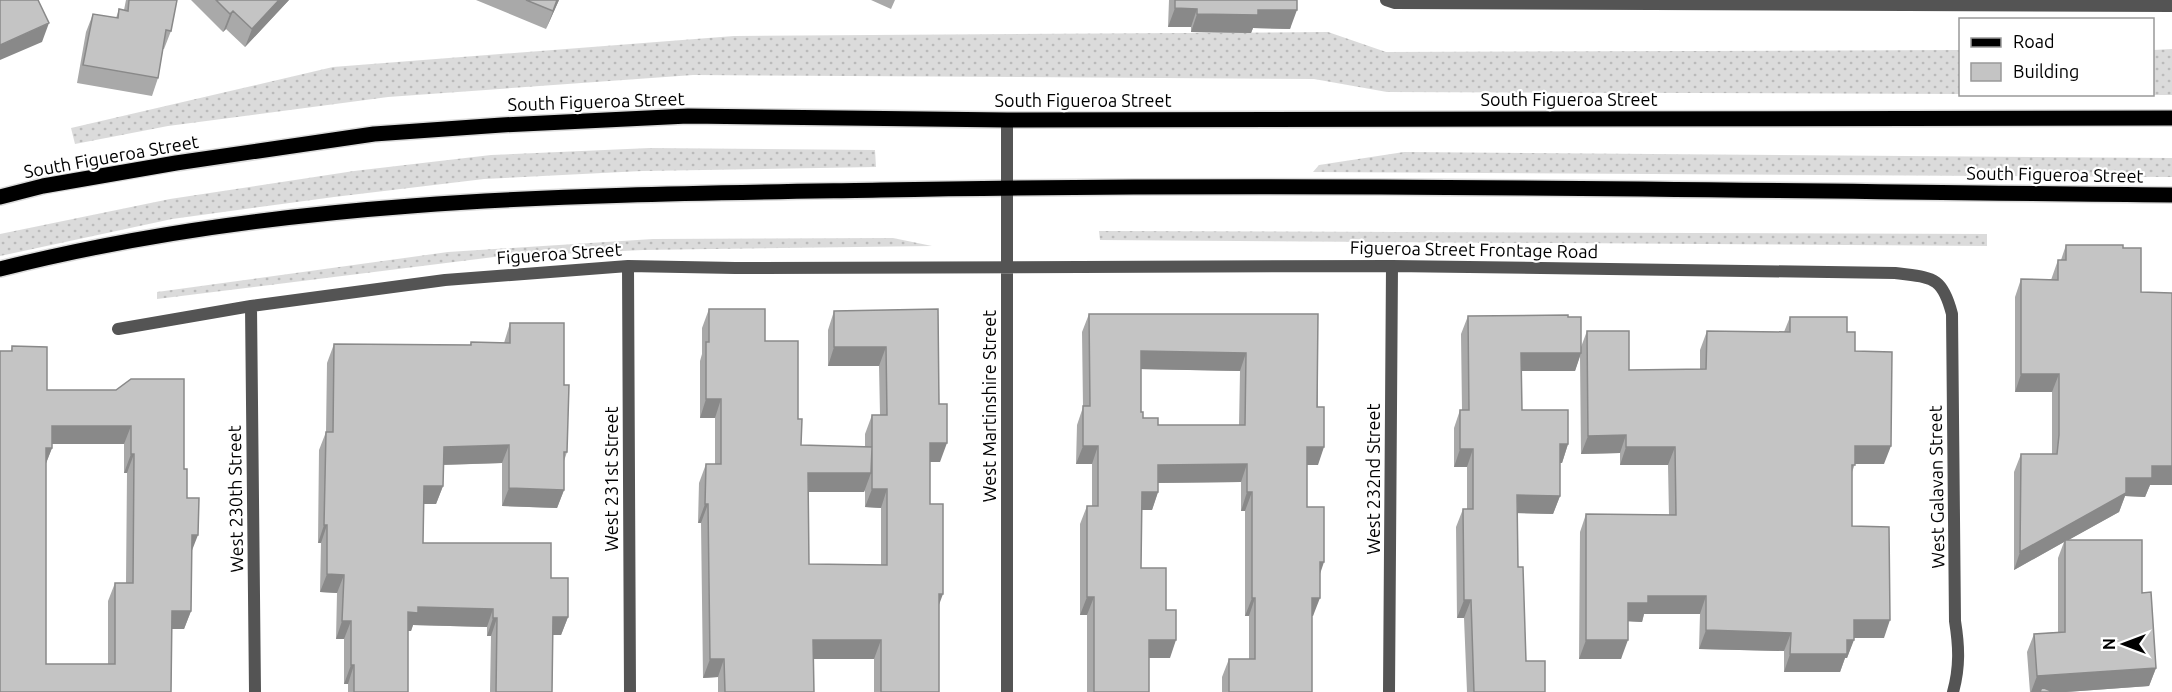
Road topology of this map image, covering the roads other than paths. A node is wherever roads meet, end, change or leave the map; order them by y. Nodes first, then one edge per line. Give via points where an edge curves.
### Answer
1 (1386, 0) edge
2 (2172, 6) edge
3 (2172, 118) edge
4 (1007, 120) junction
5 (1007, 188) junction
6 (2172, 195) edge
7 (0, 196) edge
8 (628, 266) junction
9 (1392, 266) junction
10 (1007, 267) junction
11 (0, 269) edge
12 (1939, 283) joint
13 (251, 306) junction
14 (118, 329) dead end
15 (255, 692) edge
16 (630, 692) edge
17 (1007, 692) edge
18 (1389, 692) edge
19 (1953, 692) edge

1 - 2 street
3 - 4 main road, South Figueroa Street
4 - 5 street, West Martinshire Street
4 - 7 main road, South Figueroa Street via 688,116 502,124 374,134
5 - 6 main road, South Figueroa Street
5 - 10 street, West Martinshire Street
5 - 11 main road, South Figueroa Street via 514,199 346,212 175,232
8 - 10 street, Figueroa Street
8 - 13 street, Figueroa Street via 445,280
8 - 16 street, West 231st Street
9 - 10 street, Figueroa Street Frontage Road
9 - 12 street, Figueroa Street Frontage Road via 1895,273
9 - 18 street, West 232nd Street
10 - 17 street, West Martinshire Street
12 - 19 street, West Galavan Street via 1947,294 1952,314 1959,646 1959,671
13 - 14 street, Figueroa Street
13 - 15 street, West 230th Street

